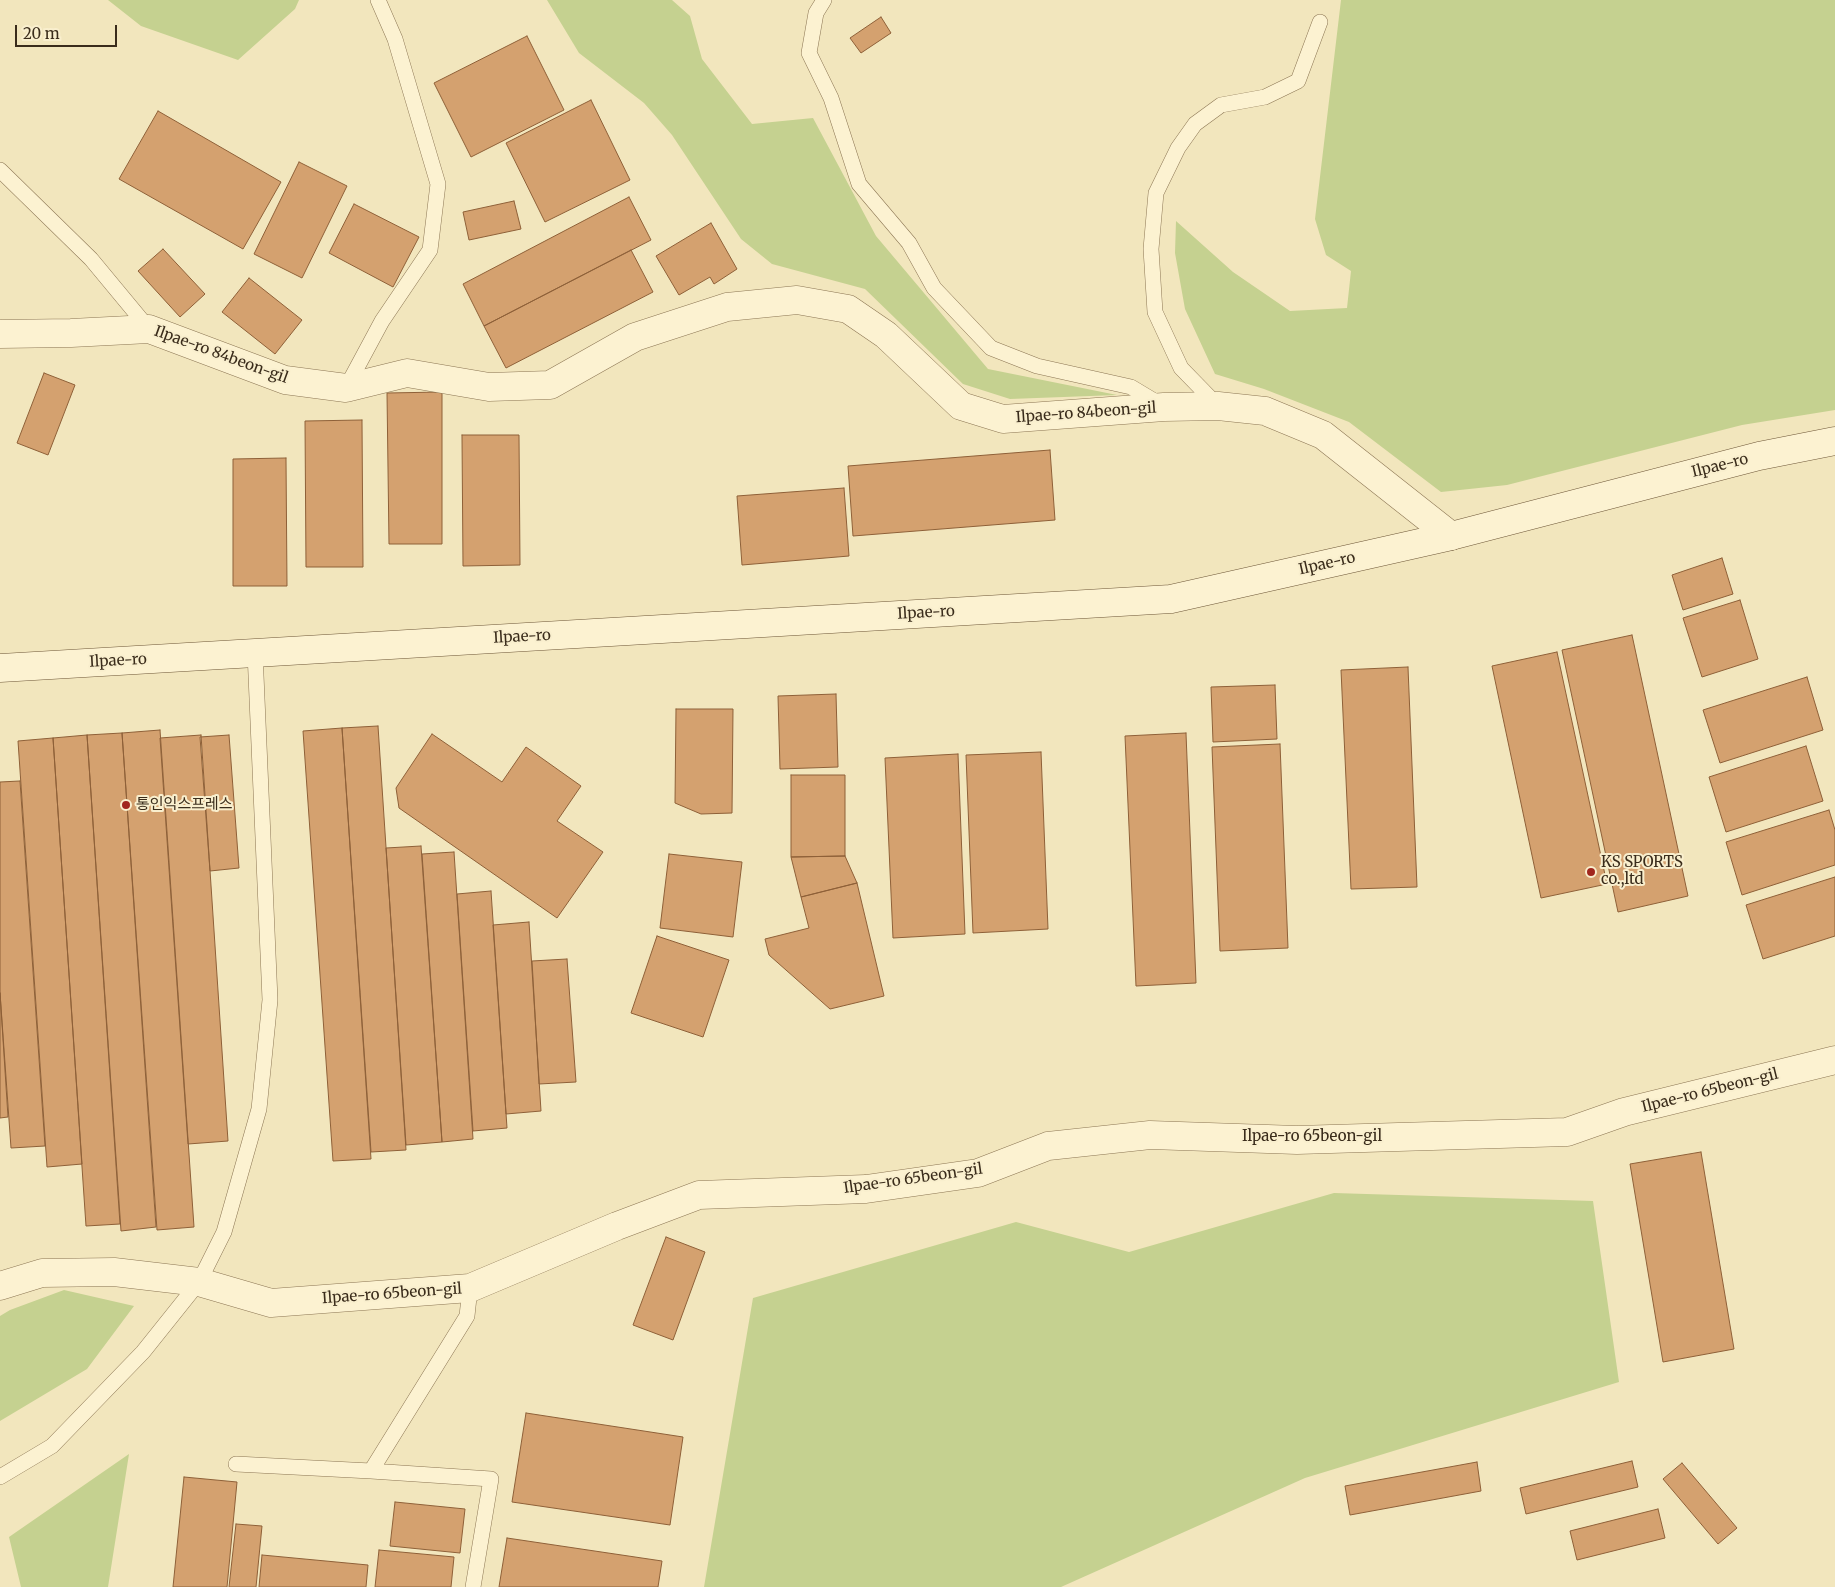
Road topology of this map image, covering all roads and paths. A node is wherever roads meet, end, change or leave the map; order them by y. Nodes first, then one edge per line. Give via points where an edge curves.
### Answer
1 (378, 0) edge
2 (824, 0) edge
3 (1320, 22) dead end
4 (0, 170) edge
5 (149, 329) junction
6 (0, 334) edge
7 (346, 388) junction
8 (1218, 406) junction
9 (1164, 407) junction
10 (1835, 441) edge
11 (1451, 536) junction
12 (255, 652) junction
13 (0, 668) edge
14 (1835, 1060) edge
15 (199, 1282) junction
16 (0, 1286) edge
17 (470, 1288) junction
18 (236, 1464) dead end
19 (371, 1471) junction
20 (0, 1476) edge
21 (473, 1587) edge

1 - 7 lane via 395,39 438,184 430,250 382,321
2 - 9 lane via 816,12 809,53 831,98 859,184 909,243 934,288 990,348 1037,366 1131,387
3 - 8 lane via 1298,81 1264,97 1221,105 1195,124 1178,148 1156,193 1151,249 1155,312 1180,368
4 - 5 lane via 91,259
5 - 6 street, Ilpae-ro 84beon-gil
5 - 7 street, Ilpae-ro 84beon-gil via 285,380
7 - 9 street, Ilpae-ro 84beon-gil via 407,373 489,387 550,384 644,334 727,307 797,300 848,309 886,335 961,406 1003,419
8 - 9 street, Ilpae-ro 84beon-gil
8 - 11 street, Ilpae-ro 84beon-gil via 1265,411 1323,435
10 - 11 street, Ilpae-ro via 1759,456
11 - 12 street, Ilpae-ro via 1171,599
12 - 13 street, Ilpae-ro
12 - 15 lane via 269,1010 259,1109 224,1232
14 - 17 street, Ilpae-ro 65beon-gil via 1624,1112 1567,1132 1297,1140 1150,1135 1048,1146 978,1173 866,1189 699,1195
15 - 16 street, Ilpae-ro 65beon-gil via 114,1272 42,1273
15 - 17 street, Ilpae-ro 65beon-gil via 271,1303
15 - 20 lane via 143,1352 52,1446
17 - 19 lane via 467,1316
18 - 19 lane
19 - 21 lane via 491,1479

